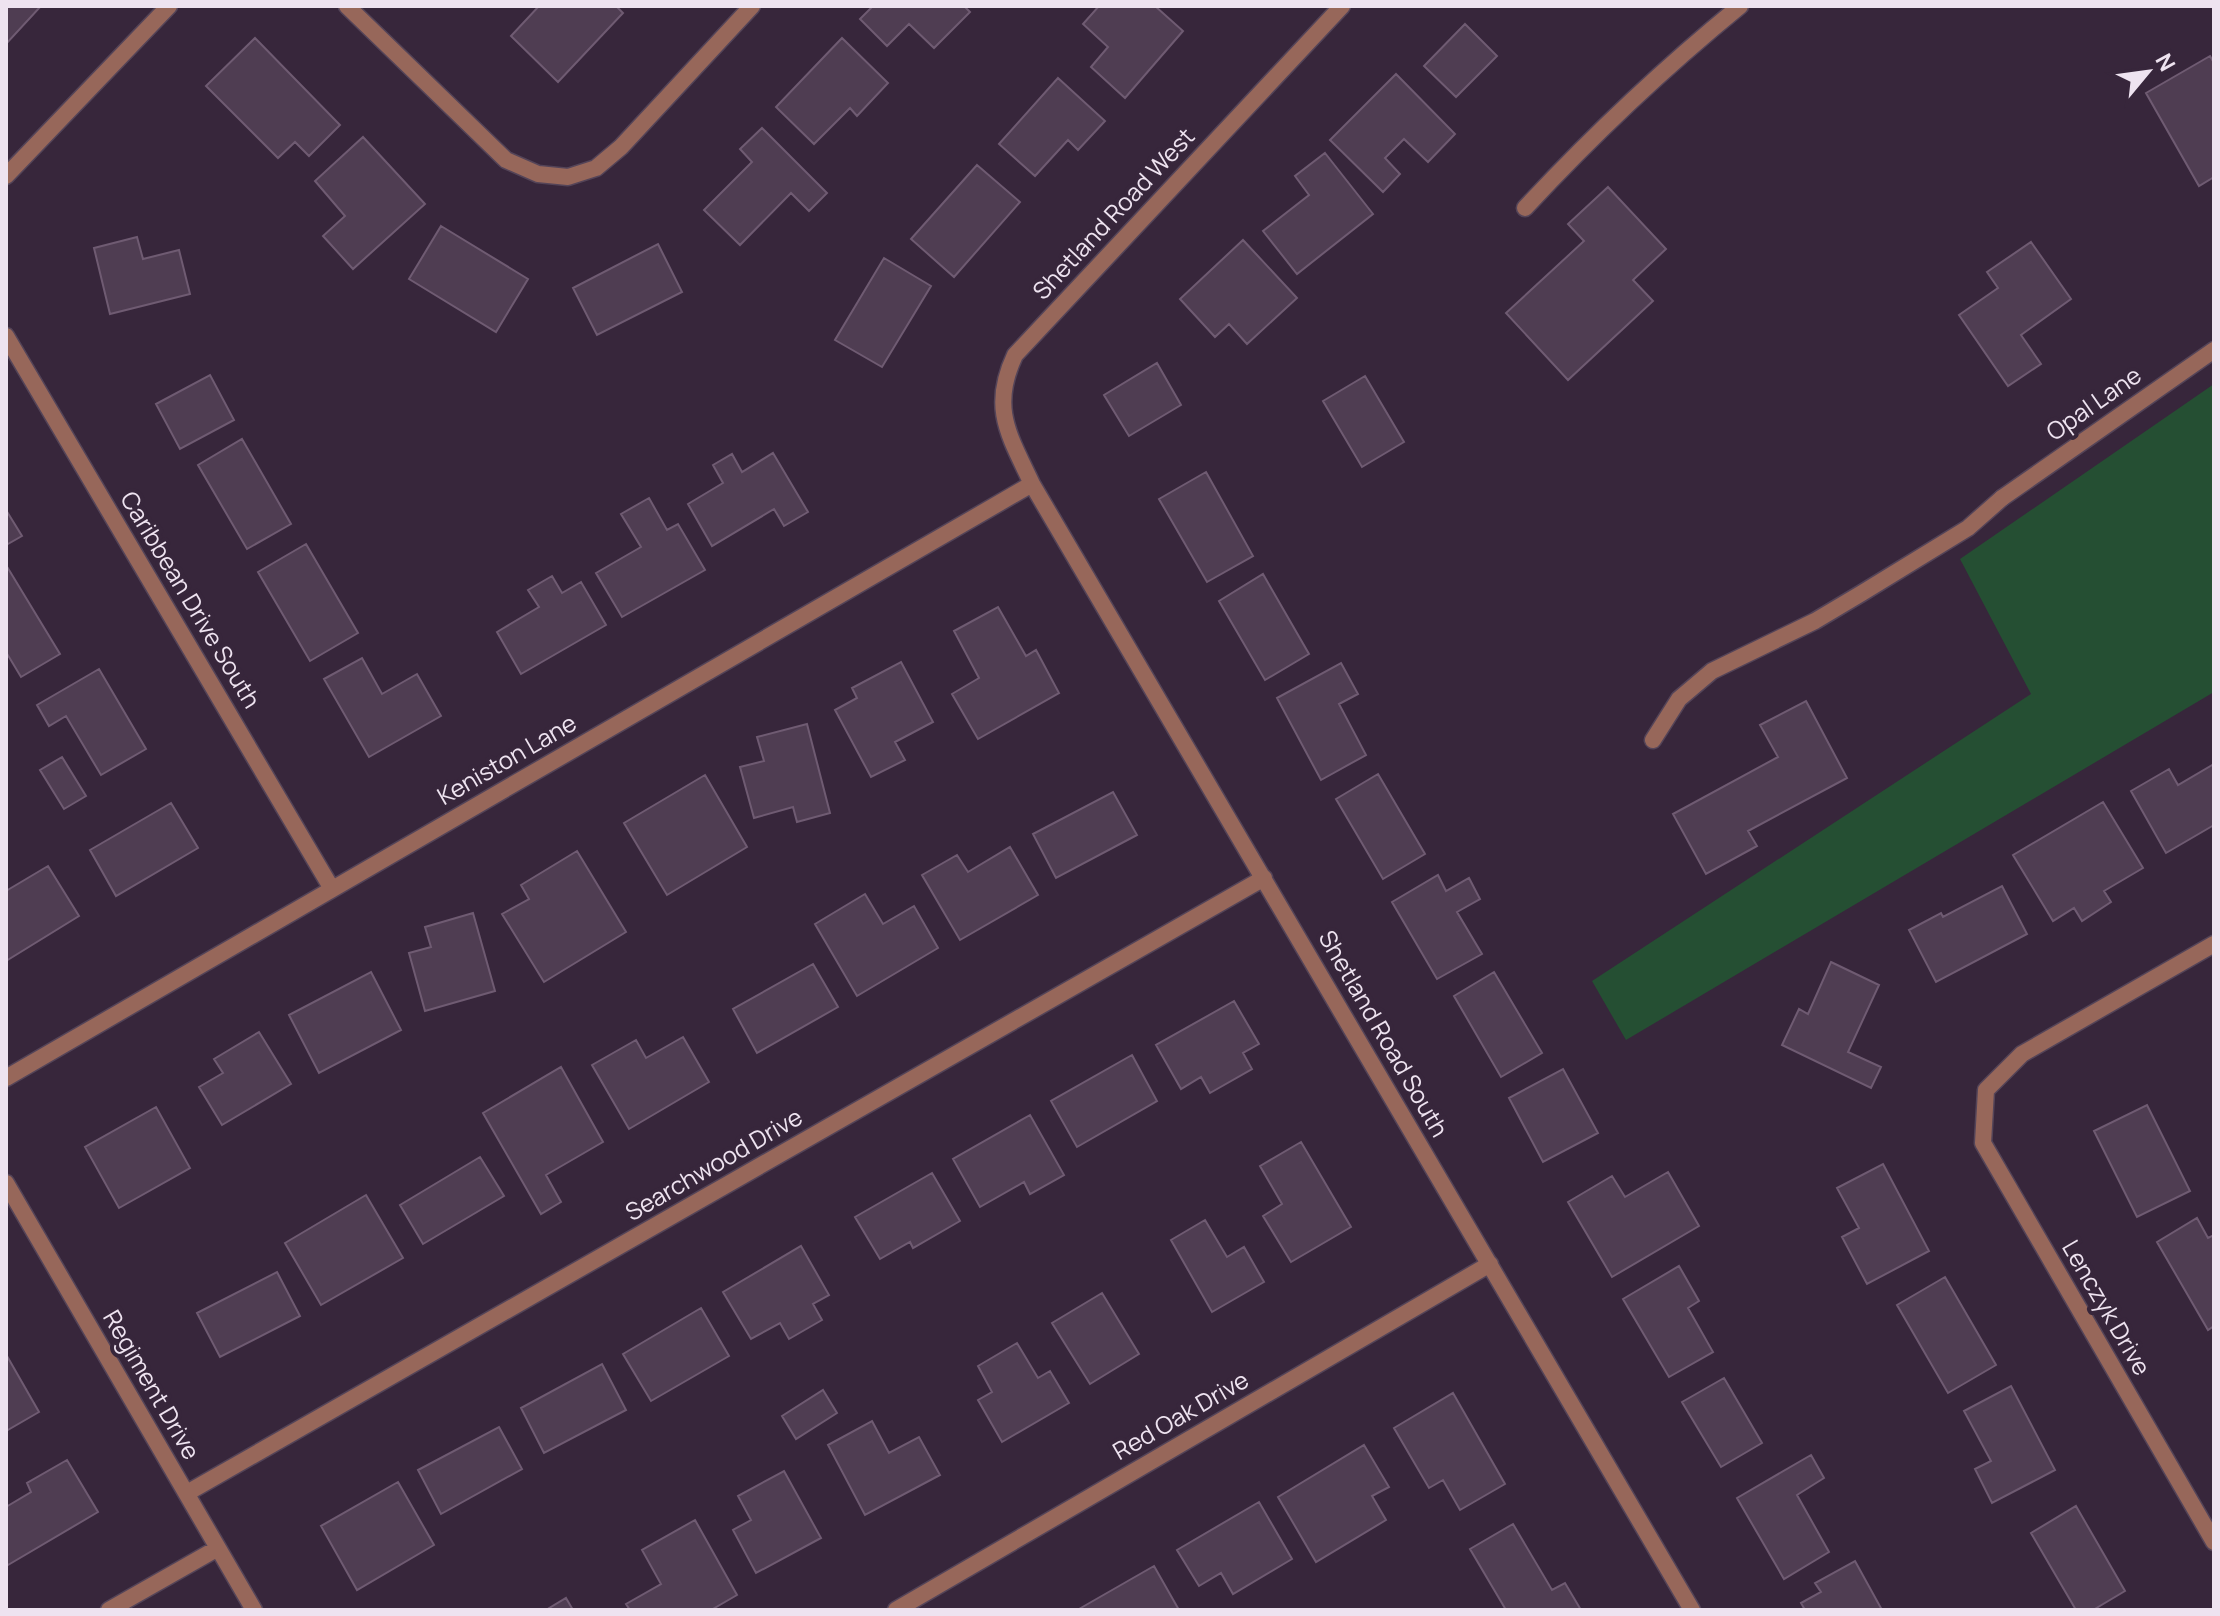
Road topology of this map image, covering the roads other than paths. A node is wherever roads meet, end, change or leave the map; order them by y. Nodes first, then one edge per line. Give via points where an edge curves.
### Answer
1 (169, 6) edge
2 (347, 6) edge
3 (752, 6) edge
4 (1342, 6) edge
5 (1740, 6) edge
6 (6, 176) edge
7 (1525, 208) dead end
8 (6, 336) edge
9 (2214, 350) edge
10 (1032, 484) junction
11 (1653, 740) dead end
12 (1264, 878) junction
13 (332, 889) junction
14 (2214, 944) edge
15 (6, 1078) edge
16 (6, 1183) edge
17 (1490, 1264) junction
18 (187, 1493) junction
19 (2214, 1542) edge
20 (218, 1548) junction
21 (109, 1610) edge
22 (254, 1610) edge
23 (896, 1610) edge
24 (1692, 1610) edge

1 - 6 street
2 - 3 street via 506,160 538,174 568,177 596,168 621,147
4 - 10 street, Shetland Road West via 1015,355 1002,396 1006,429
5 - 7 street via 1691,46
8 - 13 street, Caribbean Drive South
9 - 11 street, Opal Lane via 2002,498 1968,528 1815,621 1712,671 1679,699
10 - 12 street, Shetland Road South
10 - 13 street, Keniston Lane
12 - 17 street, Shetland Road South
12 - 18 street, Searchwood Drive
13 - 15 street, Keniston Lane
14 - 19 street, Lenczyk Drive via 2022,1054 1986,1090 1983,1143
16 - 18 street, Regiment Drive
17 - 23 street, Red Oak Drive
17 - 24 street, Shetland Road South
18 - 20 street, Regiment Drive
20 - 21 street
20 - 22 street, Regiment Drive

